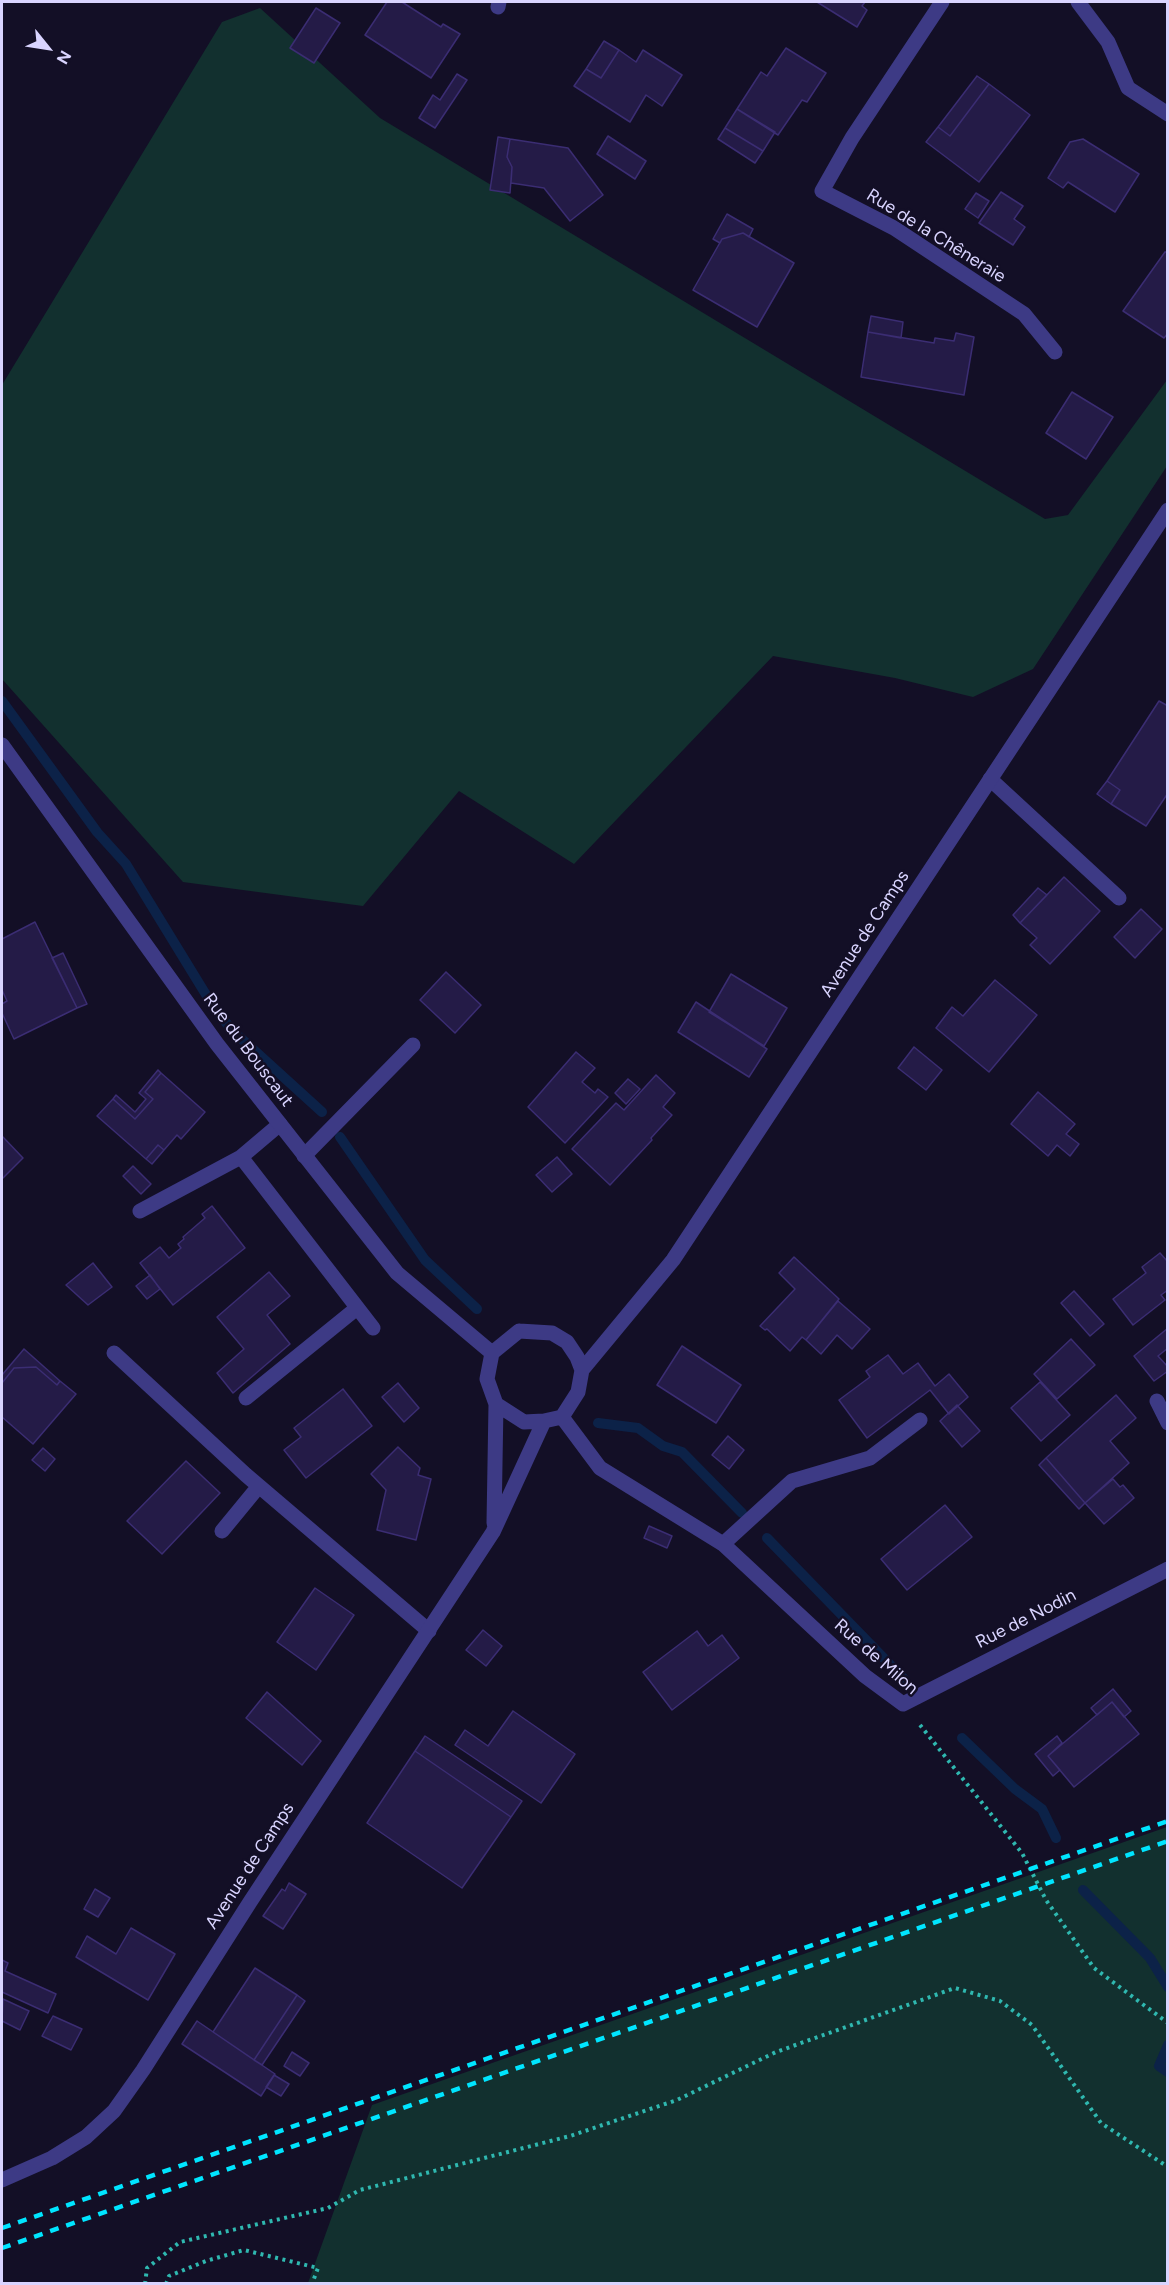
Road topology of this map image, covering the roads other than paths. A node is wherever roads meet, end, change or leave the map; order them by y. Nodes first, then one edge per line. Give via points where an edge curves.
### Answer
1 (942, 2) edge
2 (1078, 2) edge
3 (1167, 114) edge
4 (1055, 352) dead end
5 (1167, 510) edge
6 (2, 745) edge
7 (990, 779) junction
8 (1119, 898) dead end
9 (413, 1045) dead end
10 (280, 1124) junction
11 (304, 1156) junction
12 (241, 1157) junction
13 (140, 1211) dead end
14 (357, 1308) junction
15 (373, 1328) dead end
16 (114, 1353) dead end
17 (492, 1353) junction
18 (582, 1370) junction
19 (246, 1398) dead end
20 (1157, 1401) dead end
21 (496, 1404) junction
22 (562, 1417) junction
23 (920, 1420) dead end
24 (544, 1421) junction
25 (1167, 1423) edge
26 (259, 1486) junction
27 (222, 1531) dead end
28 (493, 1532) junction
29 (723, 1544) junction
30 (1167, 1569) edge
31 (429, 1631) junction
32 (903, 1704) joint
33 (2, 2180) edge

1 - 4 street, Rue de la Chêneraie via 852,138 822,191 894,228 1024,314
2 - 3 street via 1108,42 1128,88
5 - 7 street, Avenue de Camps
6 - 10 street, Rue du Bouscaut via 217,1044
7 - 8 street
7 - 18 street, Avenue de Camps via 673,1260
9 - 11 street
10 - 11 street, Rue du Bouscaut
10 - 12 street
11 - 17 street, Rue du Bouscaut via 397,1273
12 - 13 street
12 - 14 street
14 - 15 street
14 - 19 street
16 - 26 street
17 - 18 street via 519,1331 552,1333 567,1342
17 - 21 street via 487,1379
18 - 22 street via 578,1392
20 - 25 street
21 - 24 street via 524,1422
21 - 28 street
22 - 24 street
22 - 29 street, Rue de Milon via 600,1468
23 - 29 street via 870,1458 792,1481
24 - 28 street, Avenue de Camps
26 - 27 street
26 - 31 street
28 - 31 street, Avenue de Camps
29 - 32 street, Rue de Milon via 865,1676
30 - 32 street, Rue de Nodin
31 - 33 street, Avenue de Camps via 114,2111 86,2137 52,2158

